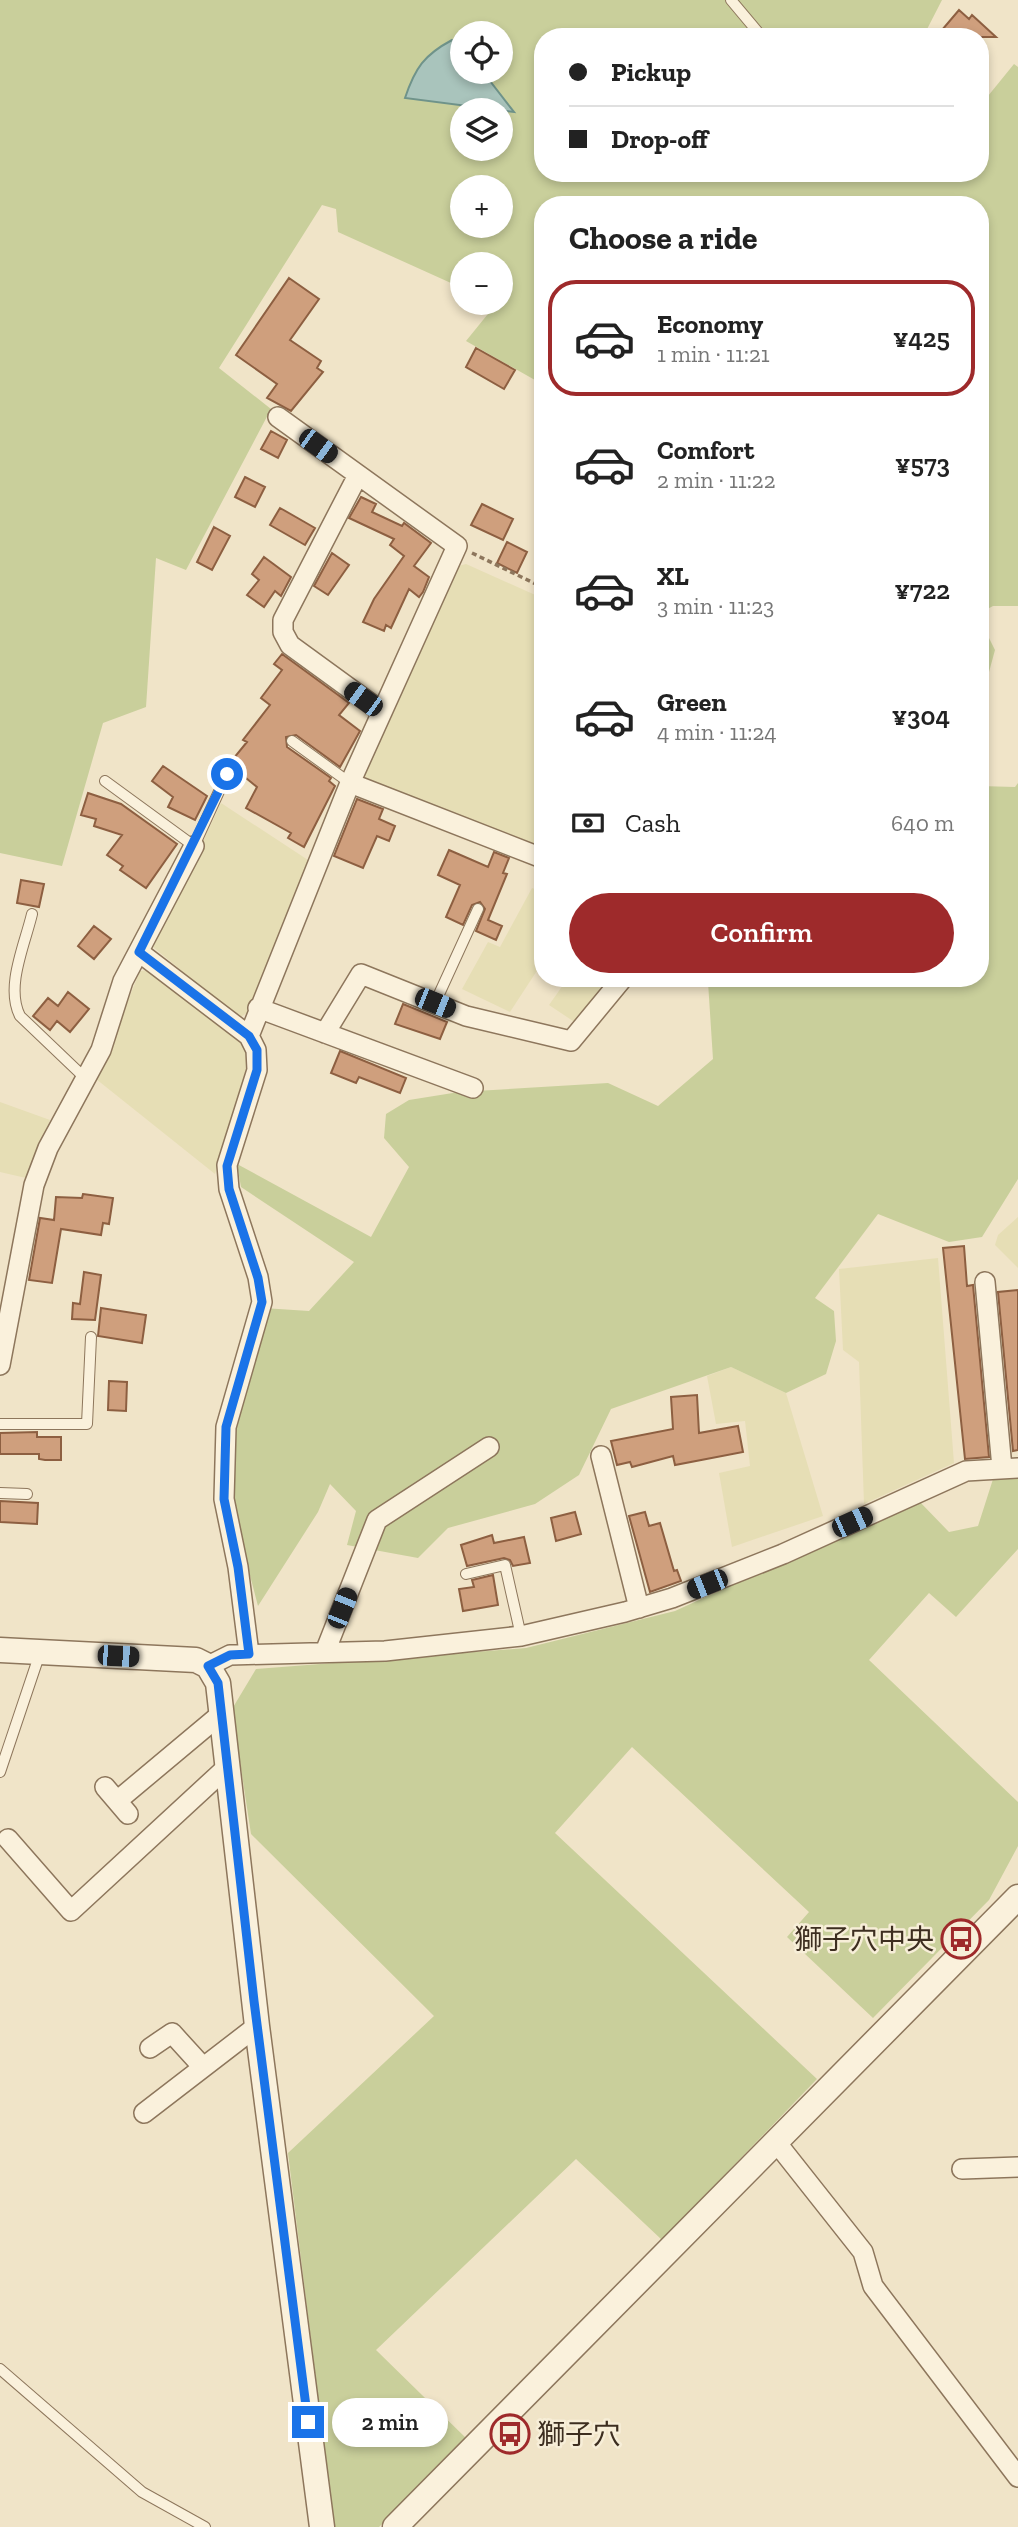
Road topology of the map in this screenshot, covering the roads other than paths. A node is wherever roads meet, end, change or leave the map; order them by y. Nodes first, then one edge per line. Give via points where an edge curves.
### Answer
1 (731, 0) edge
2 (754, 28) edge
3 (278, 416) dead end
4 (358, 475) junction
5 (382, 712) junction
6 (292, 741) dead end
7 (227, 774) dead end
8 (105, 781) dead end
9 (349, 783) junction
10 (194, 846) junction
11 (534, 855) edge
12 (478, 909) dead end
13 (32, 914) dead end
14 (139, 952) junction
15 (615, 987) edge
16 (435, 1003) junction
17 (258, 1009) junction
18 (325, 1034) junction
19 (249, 1036) junction
20 (85, 1078) junction
21 (473, 1088) dead end
22 (985, 1282) dead end
23 (90, 1337) dead end
24 (0, 1365) edge
25 (0, 1424) edge
26 (489, 1447) dead end
27 (601, 1456) dead end
28 (1010, 1468) edge
29 (0, 1493) edge
30 (27, 1494) dead end
31 (466, 1574) dead end
32 (639, 1608) junction
33 (521, 1636) junction
34 (0, 1650) edge
35 (325, 1652) junction
36 (40, 1653) junction
37 (249, 1654) junction
38 (208, 1666) junction
39 (221, 1714) junction
40 (226, 1769) junction
41 (0, 1772) edge
42 (117, 1800) dead end
43 (8, 1839) dead end
44 (1018, 1898) edge
45 (257, 2026) junction
46 (150, 2048) dead end
47 (202, 2066) junction
48 (144, 2113) dead end
49 (776, 2142) junction
50 (1018, 2167) edge
51 (962, 2169) dead end
52 (0, 2369) edge
53 (1018, 2477) edge
54 (205, 2527) edge
55 (322, 2527) edge
56 (395, 2527) edge

1 - 2 lane
3 - 4 street
4 - 5 street via 283,620 283,632 290,645
4 - 5 street via 457,546
5 - 9 street
6 - 9 lane
7 - 10 lane
8 - 10 lane
9 - 11 street
9 - 17 street
10 - 14 street
12 - 16 lane
13 - 20 lane via 14,1004 20,1016
14 - 19 street
14 - 20 street
15 - 16 street via 570,1041 466,1016
16 - 18 street via 361,974
17 - 18 street
17 - 19 street
18 - 21 street
19 - 37 street via 257,1050 257,1070 227,1166 229,1189 262,1302 226,1427 224,1499
20 - 24 street via 34,1185
22 - 28 street
23 - 25 lane via 87,1424
26 - 35 street via 377,1520
27 - 32 street
28 - 32 street via 965,1471 782,1553
29 - 30 lane
31 - 33 lane via 505,1565
32 - 33 street
33 - 35 street via 385,1651
34 - 36 street
35 - 37 street
36 - 38 street via 196,1660
36 - 41 lane
37 - 38 street via 230,1655
38 - 39 street via 218,1683
39 - 40 street
39 - 42 street
40 - 43 street via 71,1911
40 - 45 street
44 - 49 street
45 - 47 street
45 - 55 street
46 - 47 street via 172,2032
47 - 48 street
49 - 53 street via 863,2252 873,2286
49 - 56 street
50 - 51 street
52 - 54 lane via 142,2492

